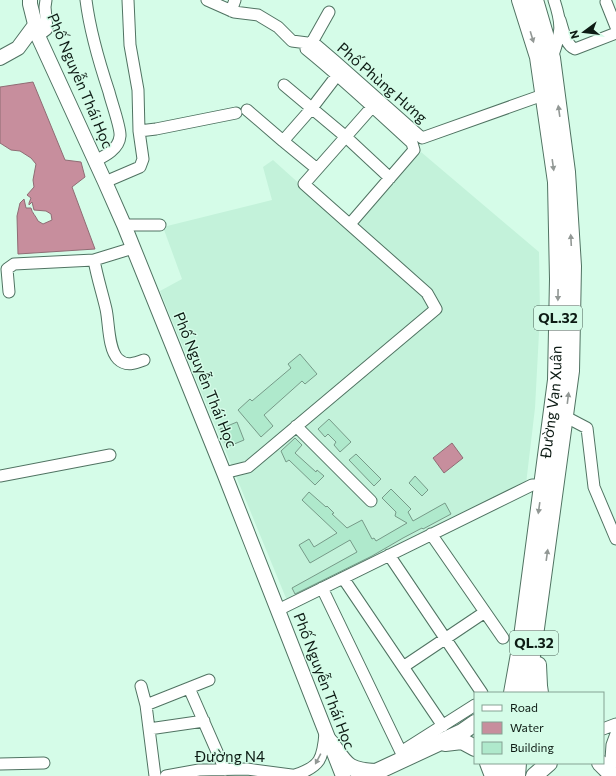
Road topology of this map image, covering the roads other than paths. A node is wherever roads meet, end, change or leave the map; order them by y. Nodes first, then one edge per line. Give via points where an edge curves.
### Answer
1 (30, 0) edge
2 (46, 0) edge
3 (86, 0) edge
4 (128, 0) edge
5 (207, 0) edge
6 (520, 0) edge
7 (535, 0) edge
8 (554, 0) edge
9 (608, 1) edge
10 (233, 5) edge
11 (329, 12) dead end
12 (560, 20) junction
13 (616, 27) edge
14 (37, 30) junction
15 (616, 33) edge
16 (309, 46) junction
17 (0, 58) edge
18 (552, 58) junction
19 (338, 74) junction
20 (284, 85) dead end
21 (543, 95) junction
22 (372, 107) junction
23 (312, 108) junction
24 (139, 131) junction
25 (346, 137) junction
26 (283, 141) junction
27 (95, 161) junction
28 (318, 169) junction
29 (390, 178) junction
30 (105, 182) junction
31 (563, 215) junction
32 (350, 224) junction
33 (124, 225) junction
34 (160, 226) dead end
35 (133, 248) junction
36 (94, 260) junction
37 (9, 292) dead end
38 (144, 360) dead end
39 (566, 417) junction
40 (296, 426) junction
41 (110, 455) dead end
42 (224, 473) junction
43 (0, 476) edge
44 (542, 485) junction
45 (371, 501) dead end
46 (431, 534) junction
47 (616, 539) edge
48 (389, 555) junction
49 (343, 578) junction
50 (322, 588) junction
51 (541, 593) junction
52 (278, 610) junction
53 (485, 612) junction
54 (522, 637) junction
55 (503, 638) dead end
56 (446, 639) junction
57 (403, 668) junction
58 (209, 680) dead end
59 (141, 686) dead end
60 (189, 688) junction
61 (481, 692) edge
62 (504, 692) edge
63 (512, 692) edge
64 (526, 692) edge
65 (540, 692) edge
66 (146, 705) junction
67 (474, 706) edge
68 (204, 721) junction
69 (474, 724) edge
70 (616, 724) edge
71 (443, 726) junction
72 (149, 729) junction
73 (604, 729) edge
74 (616, 734) edge
75 (328, 736) junction
76 (438, 743) junction
77 (474, 747) edge
78 (44, 762) dead end
79 (0, 764) edge
80 (488, 764) edge
81 (503, 764) edge
82 (518, 764) edge
83 (548, 764) edge
84 (225, 770) junction
85 (608, 771) edge
86 (373, 774) edge
87 (297, 775) edge
88 (155, 776) edge
89 (166, 776) edge
90 (343, 776) edge
91 (493, 776) edge
92 (502, 776) edge
93 (517, 776) edge
94 (534, 776) edge

1 - 14 main road, Phố Nguyễn Thái Học
2 - 14 street via 47,29
3 - 27 street via 96,52 120,136 117,145 108,154
4 - 24 street via 130,46 138,90
5 - 10 street, Phố Phùng Hưng
6 -> 21 highway, Đường Vạn Xuân / QL.32 via 538,57
7 - 18 highway, Đường Vạn Xuân / QL.32
8 - 12 street
9 - 13 street
10 - 16 street, Phố Phùng Hưng via 278,27 292,41
11 - 16 street
12 - 15 street via 568,43 575,49
12 - 18 street via 559,36
14 - 17 main road via 18,48
14 - 27 main road, Phố Nguyễn Thái Học
16 - 19 street
16 - 21 street, Phố Phùng Hưng via 315,44 422,138
31 -> 18 highway, Đường Vạn Xuân / QL.32 via 567,172
19 - 22 street
19 - 23 street
20 - 23 street
21 -> 31 highway, Đường Vạn Xuân / QL.32
22 - 25 street
22 - 29 street via 412,143 414,150
23 - 25 street
23 - 26 street
24 - 26 street via 241,112
24 - 30 street via 143,159 140,167
25 - 28 street
25 - 29 street
26 - 28 street
27 - 30 main road, Phố Nguyễn Thái Học
28 - 32 street via 304,184
29 - 32 street
30 - 33 main road, Phố Nguyễn Thái Học
39 -> 31 highway, Đường Vạn Xuân / QL.32 via 571,371 573,266
31 -> 44 highway, Đường Vạn Xuân / QL.32 via 558,279 556,380
32 - 40 street via 427,293 436,309
33 - 34 street
33 - 35 main road, Phố Nguyễn Thái Học
35 - 36 street
35 - 42 main road, Phố Nguyễn Thái Học
36 - 37 street via 14,264 6,272
36 - 38 street via 116,358 126,364
39 - 47 street via 587,428 594,488
51 -> 39 highway, Đường Vạn Xuân / QL.32
40 - 42 street via 248,467
40 - 45 street
41 - 43 street
42 - 52 main road, Phố Nguyễn Thái Học
44 - 46 street via 532,485
44 -> 54 highway, Đường Vạn Xuân / QL.32
46 - 48 street
46 - 53 street
48 - 49 street
48 - 56 street
49 - 50 street
49 - 57 street
50 - 52 street
50 - 71 street via 401,752
51 - 64 highway, QL.32
51 - 65 highway via 538,660
52 - 75 main road, Phố Nguyễn Thái Học
53 - 55 street
53 - 56 street
54 - 62 highway
54 - 63 highway, QL.32
56 - 57 street
56 - 61 street
57 - 71 street
58 - 60 street
59 - 66 street
60 - 66 street
60 - 68 street
66 - 72 street
67 - 71 street
68 - 72 street
68 - 84 street
69 - 76 highway
70 - 73 street
72 - 88 street
74 - 85 street
75 - 86 highway via 344,763 360,772
75 -> 87 street via 320,760 308,771
75 - 90 main road, Phố Nguyễn Thái Học
76 - 77 highway via 462,741
76 - 86 highway
78 - 79 street
80 - 91 highway
81 - 92 highway
82 - 93 highway
83 - 94 highway
84 - 87 street, Đường N4 via 247,769
84 - 89 street, Đường N4 via 199,770

